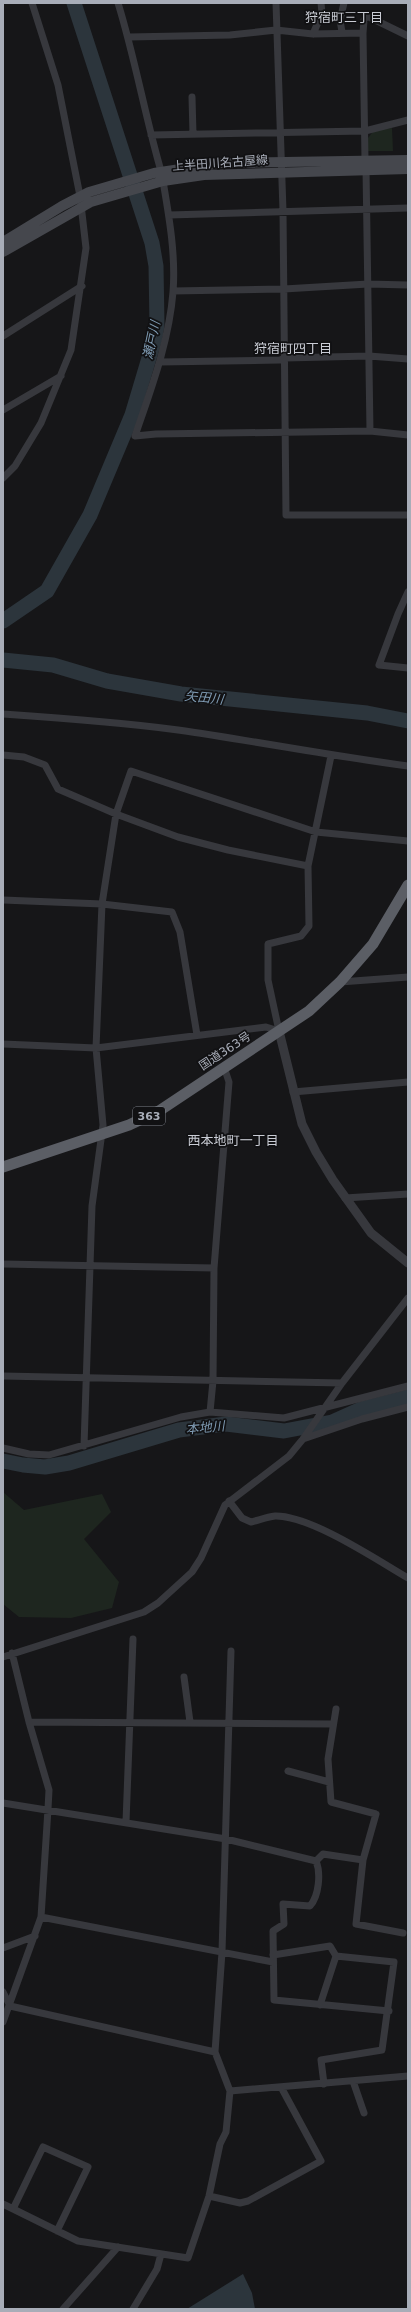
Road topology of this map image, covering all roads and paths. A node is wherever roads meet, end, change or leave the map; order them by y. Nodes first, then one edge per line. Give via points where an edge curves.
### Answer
1 (32, 3) edge
2 (118, 3) edge
3 (276, 3) edge
4 (321, 3) edge
5 (344, 3) edge
6 (276, 30) junction
7 (342, 32) junction
8 (363, 33) junction
9 (313, 34) junction
10 (408, 36) edge
11 (129, 37) junction
12 (192, 97) dead end
13 (408, 120) edge
14 (365, 131) junction
15 (281, 132) junction
16 (193, 134) junction
17 (151, 135) junction
18 (408, 160) edge
19 (365, 165) junction
20 (282, 168) junction
21 (408, 169) edge
22 (158, 177) junction
23 (80, 196) junction
24 (81, 207) junction
25 (408, 208) edge
26 (366, 209) junction
27 (283, 211) junction
28 (169, 215) junction
29 (3, 242) edge
30 (3, 252) edge
31 (368, 284) junction
32 (408, 285) edge
33 (82, 286) junction
34 (284, 289) junction
35 (173, 291) junction
36 (3, 336) edge
37 (369, 356) junction
38 (285, 358) junction
39 (408, 359) edge
40 (160, 362) junction
41 (61, 376) junction
42 (3, 410) edge
43 (286, 431) junction
44 (370, 431) junction
45 (408, 435) edge
46 (4, 476) edge
47 (408, 515) edge
48 (408, 592) edge
49 (408, 668) edge
50 (3, 714) edge
51 (3, 755) edge
52 (331, 756) junction
53 (408, 766) edge
54 (116, 814) junction
55 (316, 832) junction
56 (408, 841) edge
57 (308, 866) junction
58 (408, 885) edge
59 (3, 900) edge
60 (102, 904) junction
61 (408, 977) edge
62 (340, 982) junction
63 (279, 1031) junction
64 (197, 1035) junction
65 (3, 1044) edge
66 (96, 1048) junction
67 (224, 1067) junction
68 (408, 1082) edge
69 (293, 1092) junction
70 (102, 1134) junction
71 (3, 1167) edge
72 (408, 1194) edge
73 (345, 1198) junction
74 (408, 1263) edge
75 (3, 1264) edge
76 (90, 1264) junction
77 (214, 1268) junction
78 (408, 1298) edge
79 (3, 1376) edge
80 (86, 1379) junction
81 (213, 1381) junction
82 (342, 1383) junction
83 (408, 1386) edge
84 (326, 1407) junction
85 (408, 1407) edge
86 (210, 1412) junction
87 (303, 1439) junction
88 (84, 1446) junction
89 (3, 1448) edge
90 (229, 1502) junction
91 (408, 1578) edge
92 (133, 1639) dead end
93 (231, 1651) dead end
94 (12, 1653) junction
95 (3, 1656) edge
96 (184, 1677) dead end
97 (336, 1709) dead end
98 (29, 1722) junction
99 (131, 1722) junction
100 (190, 1722) junction
101 (230, 1722) junction
102 (333, 1724) junction
103 (288, 1772) dead end
104 (329, 1782) junction
105 (3, 1803) edge
106 (48, 1809) junction
107 (126, 1822) junction
108 (226, 1839) junction
109 (363, 1860) junction
110 (316, 1861) junction
111 (41, 1917) junction
112 (404, 1933) dead end
113 (35, 1936) junction
114 (3, 1948) edge
115 (222, 1952) junction
116 (336, 1956) junction
117 (273, 1959) junction
118 (3, 1992) edge
119 (320, 2004) junction
120 (10, 2006) junction
121 (389, 2011) junction
122 (3, 2022) edge
123 (215, 2052) junction
124 (408, 2076) edge
125 (353, 2081) junction
126 (324, 2084) junction
127 (281, 2087) junction
128 (230, 2092) junction
129 (364, 2113) dead end
130 (210, 2196) junction
131 (3, 2204) edge
132 (13, 2209) junction
133 (56, 2231) junction
134 (118, 2247) junction
135 (161, 2254) junction
136 (63, 2309) edge
137 (133, 2309) edge

1 - 23 street via 58,85
2 - 11 street
3 - 6 street
4 - 9 street via 322,13
5 - 7 street via 340,20
6 - 9 street
6 - 11 street via 230,35
6 - 15 street
7 - 8 street
7 - 9 street
8 - 10 street via 364,20 367,16
8 - 14 street
11 - 17 street
12 - 16 street
13 - 14 street
14 - 15 street
14 - 19 street
15 - 16 street
15 - 20 street
16 - 17 street
17 - 22 street
18 - 19 main road, 上半田川名古屋線
19 - 20 main road, 上半田川名古屋線
19 - 21 main road, 上半田川名古屋線
19 - 26 street
20 - 22 main road, 上半田川名古屋線
20 - 27 street
22 - 23 main road, 上半田川名古屋線
22 - 24 main road, 上半田川名古屋線
22 - 28 street
23 - 24 street
23 - 29 main road, 上半田川名古屋線
24 - 30 main road, 上半田川名古屋線
24 - 33 street via 86,248
25 - 26 street
26 - 27 street
26 - 31 street
27 - 28 street
27 - 34 street
28 - 35 street
31 - 32 street
31 - 34 street
31 - 37 street
33 - 36 street
33 - 41 street via 71,350
34 - 35 street
34 - 38 street
35 - 40 street
37 - 38 street
37 - 39 street
37 - 44 street
38 - 40 street
38 - 43 street
40 - 43 street via 135,436
41 - 42 street
41 - 46 street via 41,423 15,466
43 - 44 street
43 - 47 street via 286,515
44 - 45 street
48 - 49 street via 379,665
50 - 52 street via 87,719 178,730
51 - 54 street via 24,757 46,765 58,789
52 - 53 street
52 - 55 street
54 - 55 street via 131,771
54 - 57 street via 178,837
54 - 60 street
55 - 56 street
55 - 57 street
57 - 63 street via 309,926 301,936 268,944 268,980
58 - 62 highway, 国道363号 / 363 via 373,944
59 - 60 street
60 - 64 street via 172,912 180,932
60 - 66 street
61 - 62 street
62 - 63 highway, 国道363号 / 363 via 309,1011
63 - 64 street via 266,1027
63 - 67 highway, 国道363号 / 363
63 - 69 street
64 - 66 street
65 - 66 street
66 - 70 street
67 - 70 highway, 国道363号 / 363 via 159,1111
67 - 77 street via 229,1082
68 - 69 street
69 - 73 street via 302,1124
70 - 71 highway, 国道363号 / 363
70 - 76 street via 92,1206
72 - 73 street
73 - 74 street via 371,1232
75 - 76 street
76 - 77 street
76 - 80 street
77 - 81 street
78 - 82 street
79 - 80 street
80 - 81 street
80 - 88 street
81 - 82 street
81 - 86 street
82 - 84 street
83 - 84 street
84 - 86 street via 284,1418
84 - 87 street
85 - 87 street
86 - 88 street via 181,1417
87 - 90 street via 289,1456
88 - 89 street via 49,1455
90 - 91 street via 242,1518 251,1522 282,1517 323,1529
90 - 94 street via 225,1505 202,1558 181,1583 158,1603 144,1612
92 - 99 street
93 - 101 street
94 - 95 street
94 - 98 street
96 - 100 street
97 - 102 street
98 - 99 street
98 - 106 street via 49,1790
99 - 100 street
99 - 107 street
100 - 101 street
101 - 102 street
101 - 108 street
102 - 104 street via 328,1759
103 - 104 street
104 - 109 street via 331,1802 376,1814
105 - 106 street
106 - 107 street
106 - 111 street
107 - 108 street
108 - 110 street
108 - 115 street
109 - 110 street via 323,1854
109 - 112 street via 356,1924
110 - 117 street via 319,1867 316,1900 310,1906 283,1904 284,1924 273,1931
111 - 113 street
111 - 115 street
113 - 114 street
113 - 120 street
115 - 117 street
115 - 123 street
116 - 117 street via 330,1946
116 - 119 street
116 - 121 street via 394,1962
117 - 119 street via 274,2000
118 - 120 street
119 - 121 street
120 - 122 street
120 - 123 street
121 - 126 street via 382,2050 321,2060
123 - 128 street
124 - 125 street
125 - 126 street
125 - 129 street
126 - 127 street
127 - 128 street
127 - 130 street via 321,2161 248,2202 240,2203
128 - 130 street via 226,2132 220,2144
130 - 135 street via 188,2258
131 - 132 street
132 - 133 street
132 - 133 street via 43,2147 88,2167
133 - 134 street via 78,2241
134 - 135 street
134 - 136 street
135 - 137 street via 157,2269

